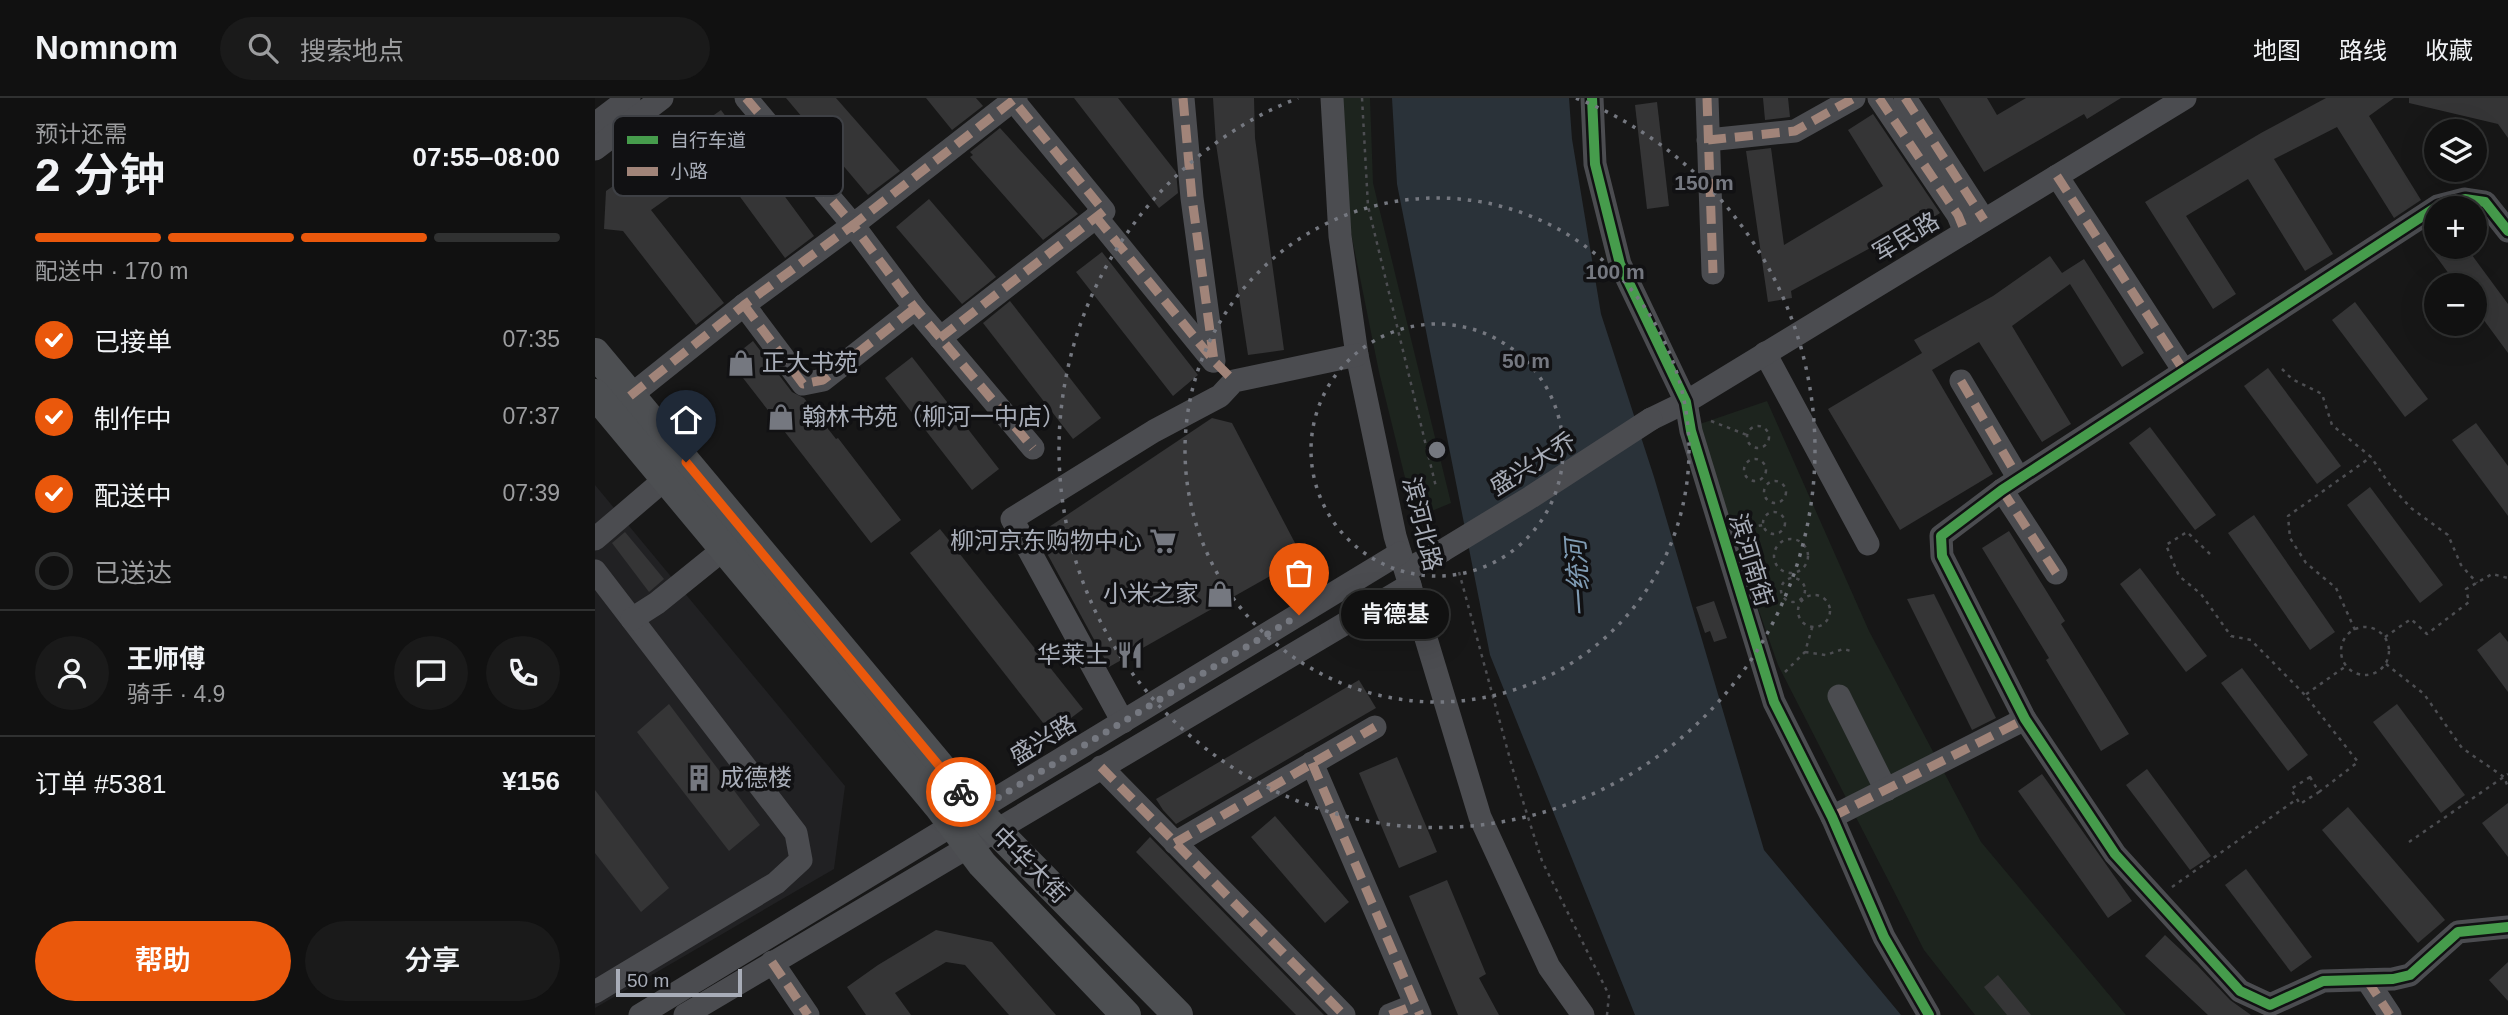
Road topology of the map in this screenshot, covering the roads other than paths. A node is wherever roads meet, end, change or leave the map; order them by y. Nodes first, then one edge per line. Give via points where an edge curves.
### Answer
1 (629, 98) edge
2 (662, 98) edge
3 (745, 98) edge
4 (1183, 98) edge
5 (1332, 98) edge
6 (1592, 98) edge
7 (1707, 98) edge
8 (1854, 98) edge
9 (1879, 98) edge
10 (1905, 98) edge
11 (2185, 98) edge
12 (1014, 99) edge
13 (638, 116) edge
14 (760, 116) edge
15 (595, 124) edge
16 (613, 135) edge
17 (1708, 140) junction
18 (595, 149) edge
19 (2057, 176) junction
20 (828, 196) edge
21 (1096, 217) junction
22 (853, 225) junction
23 (1975, 226) junction
24 (2508, 231) edge
25 (1713, 273) dead end
26 (744, 305) junction
27 (915, 308) junction
28 (940, 338) junction
29 (1765, 353) junction
30 (595, 354) edge
31 (1357, 355) junction
32 (1214, 361) junction
33 (2184, 371) junction
34 (1961, 381) dead end
35 (1234, 382) junction
36 (595, 394) edge
37 (630, 396) junction
38 (1686, 402) junction
39 (1651, 419) joint
40 (1033, 448) dead end
41 (676, 470) junction
42 (2010, 484) junction
43 (595, 539) edge
44 (734, 540) junction
45 (1868, 544) dead end
46 (1405, 569) junction
47 (595, 571) edge
48 (2056, 573) dead end
49 (632, 619) junction
50 (1839, 696) dead end
51 (2025, 719) junction
52 (1123, 722) junction
53 (1375, 727) dead end
54 (1313, 763) junction
55 (1101, 767) junction
56 (1886, 790) junction
57 (1832, 817) junction
58 (973, 828) junction
59 (1175, 843) junction
60 (2508, 927) edge
61 (772, 962) junction
62 (2367, 980) junction
63 (595, 992) edge
64 (1418, 1010) edge
65 (1339, 1014) edge
66 (640, 1015) edge
67 (685, 1015) edge
68 (808, 1015) edge
69 (1126, 1015) edge
70 (1178, 1015) edge
71 (1390, 1015) edge
72 (1583, 1015) edge
73 (1929, 1015) edge
74 (2390, 1015) edge

1 - 15 street
2 - 13 street
3 - 14 street
4 - 32 street
5 - 31 street, 滨河北路 via 1340,236
6 - 38 street, 滨河南街 via 1595,164 1620,264
7 - 17 street
8 - 17 street via 1795,131
9 - 23 street via 1958,215
10 - 23 street
11 - 19 street, 军民路
12 - 21 street via 1104,211
12 - 22 street
16 - 18 street
17 - 25 street
19 - 23 street, 军民路
19 - 33 street
20 - 22 street
21 - 28 street
21 - 32 street
22 - 26 street
22 - 27 street
23 - 29 street, 军民路
24 - 33 street via 2485,202 2465,199 2438,206
26 - 27 street via 803,384 824,380
26 - 37 street
27 - 28 street
28 - 40 street
29 - 38 street, 军民路
29 - 45 street
30 - 37 main road, 中华大街
31 - 35 street
31 - 46 street, 滨河北路
32 - 35 street
33 - 42 street
34 - 42 street
35 - 52 street via 1220,396 1012,519
36 - 41 main road, 中华大街
37 - 41 main road, 中华大街
38 - 39 street, 军民路
38 - 57 street, 滨河南街 via 1774,702
39 - 46 street, 盛兴大乔, bridge via 1531,497
41 - 43 street
41 - 44 main road, 中华大街
42 - 48 street
42 - 51 street via 1941,536 1942,556
44 - 49 street
44 - 58 main road, 中华大街
46 - 52 street, 盛兴路
46 - 55 street, 盛兴路
46 - 72 street, 滨河北路 via 1480,817 1549,967
47 - 49 street
49 - 63 street via 796,832 801,860 776,883
50 - 56 street
51 - 56 street
51 - 62 street via 2115,854 2240,992 2270,1005 2323,981
52 - 58 street, 盛兴路
53 - 54 street
54 - 59 street
54 - 64 street
55 - 58 street, 盛兴路
55 - 59 street
56 - 57 street
57 - 73 street, 滨河南街 via 1884,937
58 - 61 street, 盛兴路
58 - 66 street, 盛兴路
58 - 69 main road, 中华大街 via 982,864
58 - 70 main road, 中华大街
59 - 65 street
60 - 62 street via 2458,932 2410,975
61 - 67 street, 盛兴路
61 - 68 street
62 - 74 street
64 - 71 street

